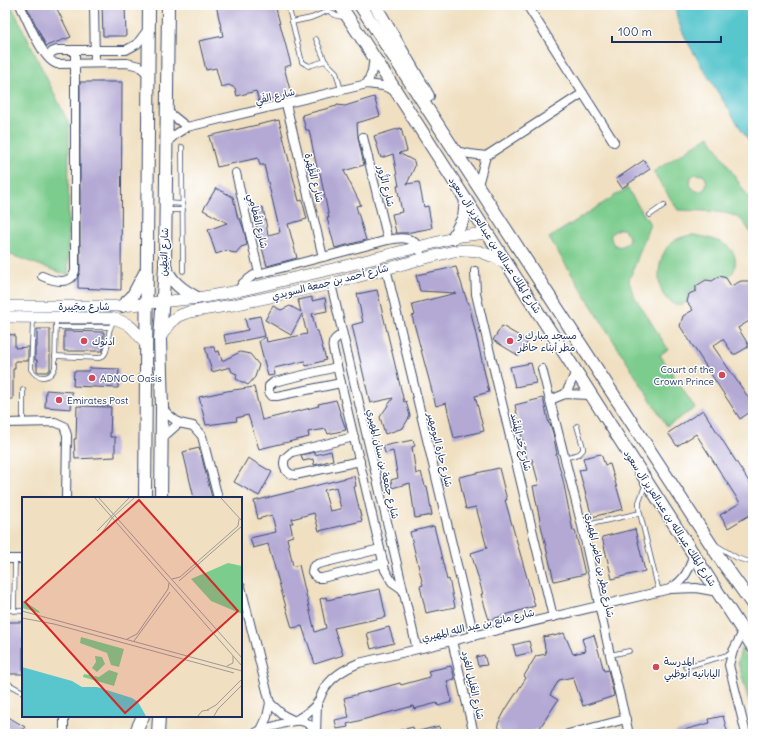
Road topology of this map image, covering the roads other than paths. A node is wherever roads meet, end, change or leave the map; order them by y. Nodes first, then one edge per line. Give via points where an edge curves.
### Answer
1 (20, 5) edge
2 (94, 5) edge
3 (149, 5) edge
4 (168, 5) edge
5 (288, 5) edge
6 (324, 5) edge
7 (340, 5) edge
8 (360, 5) edge
9 (375, 5) edge
10 (528, 5) edge
11 (328, 11) junction
12 (347, 17) junction
13 (292, 22) junction
14 (149, 28) junction
15 (316, 39) dead end
16 (75, 51) junction
17 (94, 51) junction
18 (48, 57) junction
19 (374, 57) junction
20 (325, 61) junction
21 (75, 64) junction
22 (95, 64) junction
23 (148, 74) junction
24 (367, 84) junction
25 (341, 90) junction
26 (396, 91) junction
27 (583, 93) junction
28 (286, 104) junction
29 (167, 111) junction
30 (187, 127) junction
31 (363, 137) dead end
32 (614, 142) dead end
33 (166, 143) junction
34 (182, 147) dead end
35 (455, 151) junction
36 (486, 156) junction
37 (236, 173) dead end
38 (478, 186) junction
39 (466, 200) junction
40 (183, 204) junction
41 (664, 205) dead end
42 (165, 206) junction
43 (183, 210) junction
44 (650, 214) dead end
45 (488, 233) junction
46 (453, 238) junction
47 (388, 240) junction
48 (418, 247) junction
49 (323, 257) junction
50 (418, 260) junction
51 (165, 266) junction
52 (508, 266) junction
53 (531, 267) junction
54 (337, 268) junction
55 (386, 268) junction
56 (146, 270) junction
57 (183, 271) dead end
58 (475, 271) dead end
59 (259, 273) junction
60 (42, 276) dead end
61 (331, 284) junction
62 (238, 291) junction
63 (198, 298) junction
64 (162, 302) junction
65 (146, 304) junction
66 (5, 306) edge
67 (61, 306) junction
68 (122, 306) junction
69 (199, 311) junction
70 (5, 317) edge
71 (33, 317) junction
72 (56, 322) junction
73 (114, 323) junction
74 (342, 334) junction
75 (160, 339) junction
76 (146, 345) junction
77 (55, 356) junction
78 (338, 367) junction
79 (542, 369) dead end
80 (576, 371) junction
81 (341, 383) junction
82 (23, 390) dead end
83 (565, 394) junction
84 (591, 395) junction
85 (550, 400) junction
86 (162, 408) junction
87 (5, 423) edge
88 (23, 423) junction
89 (179, 423) junction
90 (577, 426) dead end
91 (354, 437) junction
92 (161, 439) junction
93 (564, 458) junction
94 (360, 461) junction
95 (646, 481) junction
96 (66, 497) edge
97 (145, 497) edge
98 (161, 497) edge
99 (218, 497) edge
100 (640, 513) junction
101 (582, 526) junction
102 (709, 541) junction
103 (380, 549) junction
104 (693, 553) junction
105 (5, 559) edge
106 (19, 559) edge
107 (384, 563) junction
108 (753, 563) edge
109 (402, 589) junction
110 (670, 589) junction
111 (242, 591) edge
112 (659, 592) junction
113 (718, 592) junction
114 (753, 604) edge
115 (599, 606) junction
116 (5, 610) edge
117 (14, 610) junction
118 (22, 611) edge
119 (553, 617) junction
120 (743, 632) junction
121 (474, 636) junction
122 (452, 641) junction
123 (753, 647) edge
124 (417, 649) junction
125 (629, 651) dead end
126 (732, 654) junction
127 (610, 655) junction
128 (685, 667) dead end
129 (5, 682) edge
130 (22, 691) edge
131 (270, 703) junction
132 (317, 703) junction
133 (64, 717) edge
134 (143, 717) edge
135 (143, 717) edge
136 (626, 719) junction
137 (294, 720) junction
138 (258, 732) edge
139 (572, 733) edge
140 (64, 734) edge
141 (135, 734) edge
142 (142, 734) edge
143 (316, 734) edge
144 (474, 734) edge
145 (630, 734) edge
146 (746, 734) edge

1 - 18 street
2 - 17 street
3 - 14 main road, شارع البَطِين
4 - 29 main road, شارع البَطِين
5 - 13 lane
6 - 11 lane
7 - 12 main road, شارع الملك عبدالله بن عبدالعزيز آل سعود
8 - 35 main road, شارع الملك عبدالله بن عبدالعزيز آل سعود
9 - 35 main road via 445,126
10 - 27 street
11 - 12 lane via 339,17
11 - 13 lane
12 - 19 main road, شارع الملك عبدالله بن عبدالعزيز آل سعود
13 - 20 lane via 302,62 309,66
14 - 17 street via 130,49
14 - 23 main road, شارع البَطِين
15 - 20 lane
16 - 17 street
16 - 18 street via 54,51
16 - 21 street
17 - 22 street
18 - 21 street via 55,64
19 - 24 street
19 - 26 main road, شارع الملك عبدالله بن عبدالعزيز آل سعود
20 - 25 lane via 336,72
21 - 22 street
21 - 60 street via 75,271 67,280 52,280
22 - 23 street via 132,63
23 - 56 main road, شارع البَطِين
24 - 25 street, شارع الفَي
24 - 26 street, شارع الفَي
25 - 28 street, شارع الفَي
26 - 39 main road, شارع الملك عبدالله بن عبدالعزيز آل سعود
27 - 32 street
27 - 36 street
28 - 30 street, شارع الفَي
28 - 49 street, شارع الظَّهَرة
29 - 30 street
29 - 33 main road, شارع البَطِين
30 - 33 street, شارع الفَي
31 - 47 street, شارع الزُّور
33 - 42 main road, شارع البَطِين
34 - 40 lane
35 - 36 street
35 - 38 main road, شارع الملك عبدالله بن عبدالعزيز آل سعود
36 - 38 street
37 - 59 street, شارع القُطامِي
38 - 53 main road, شارع الملك عبدالله بن عبدالعزيز آل سعود
39 - 45 main road, شارع الملك عبدالله بن عبدالعزيز آل سعود
39 - 46 main road via 464,217
40 - 42 lane
40 - 43 lane
41 - 44 lane
42 - 43 lane
42 - 51 main road, شارع البَطِين
43 - 57 lane
45 - 46 street, شارع أحمد بن جمعة السويدي
45 - 52 main road, شارع الملك عبدالله بن عبدالعزيز آل سعود
45 - 53 main road via 504,241
46 - 48 street, شارع أحمد بن جمعة السويدي
47 - 48 street via 405,238 413,241
47 - 49 street
48 - 50 street
48 - 54 street, شارع أحمد بن جمعة السويدي
49 - 59 street
50 - 52 street, شارع أحمد بن جمعة السويدي via 467,250 487,254
50 - 55 street, شارع أحمد بن جمعة السويدي
51 - 63 main road via 178,286
51 - 64 main road, شارع البَطِين
52 - 80 main road, شارع الملك عبدالله بن عبدالعزيز آل سعود
53 - 102 main road, شارع الملك عبدالله بن عبدالعزيز آل سعود
54 - 61 street via 331,277
54 - 62 street, شارع أحمد بن جمعة السويدي
55 - 61 street, شارع أحمد بن جمعة السويدي
55 - 121 street, شارع حارة البومهير
56 - 65 main road, شارع البَطِين
56 - 68 main road via 132,297
58 - 119 street, شارع حَد المِشَد via 476,294
59 - 62 street via 246,280
61 - 69 street, شارع أحمد بن جمعة السويدي
61 - 74 street, شارع جمعة بن سنان المهيري
62 - 63 street, شارع أحمد بن جمعة السويدي
63 - 64 street, شارع أحمد بن جمعة السويدي
63 - 69 street via 196,306
64 - 65 street, شارع مجَيبرة
64 - 75 main road, شارع البَطِين
65 - 68 street, شارع مجَيبرة
65 - 76 main road, شارع البَطِين
66 - 67 street, شارع مجَيبرة
67 - 68 street, شارع مجَيبرة
67 - 72 lane via 57,311
69 - 75 street, شارع أحمد بن جمعة السويدي via 183,314 174,319
70 - 71 street, شارع مجَيبرة
71 - 72 street, شارع مجَيبرة
71 - 77 lane via 33,372 38,377 49,376 54,371
72 - 73 street, شارع مجَيبرة via 106,318
72 - 77 lane
73 - 76 street, شارع مجَيبرة via 127,323
73 - 77 lane via 108,333 103,356
74 - 78 street via 332,345
74 - 109 street, شارع جمعة بن سنان المهيري
75 - 86 main road, شارع البَطِين
76 - 97 main road, شارع البَطِين
78 - 81 street
78 - 81 street via 274,382 269,386 269,392 272,396 277,396
79 - 85 street, شارع مطر بن حاضر المهيري
80 - 83 street
80 - 84 main road, شارع الملك عبدالله بن عبدالعزيز آل سعود
81 - 91 street
82 - 88 lane
83 - 84 street
83 - 85 street
84 - 95 main road, شارع الملك عبدالله بن عبدالعزيز آل سعود
85 - 93 street, شارع مطر بن حاضر المهيري
86 - 89 street
86 - 92 main road, شارع البَطِين
87 - 88 street
88 - 96 street via 58,423 65,428
89 - 92 street
89 - 99 street via 193,426 202,436
90 - 93 lane via 583,450 579,454
91 - 94 street
91 - 94 street via 292,452 284,458 284,465 286,471 295,475
92 - 98 main road, شارع البَطِين
93 - 101 street, شارع مطر بن حاضر المهيري
94 - 103 street
95 - 100 lane via 639,502
95 - 104 main road, شارع الملك عبدالله بن عبدالعزيز آل سعود
100 - 101 lane
100 - 112 lane
101 - 115 street, شارع مطر بن حاضر المهيري
102 - 108 lane via 737,558
102 - 114 main road, شارع الملك عبدالله بن عبدالعزيز آل سعود
103 - 107 street
103 - 107 street via 318,564 313,567 312,572 317,578 322,578
104 - 110 street, شارع مانع بن عبد الله المهيري via 688,573
104 - 113 main road, شارع الملك عبدالله بن عبدالعزيز آل سعود
105 - 106 street
106 - 117 lane
107 - 109 street via 389,578
109 - 124 street, شارع جمعة بن سنان المهيري
110 - 112 street, شارع مانع بن عبد الله المهيري
110 - 113 street, شارع مانع بن عبد الله المهيري via 696,588
111 - 131 street
112 - 115 street, شارع مانع بن عبد الله المهيري
113 - 120 main road, شارع الملك عبدالله بن عبدالعزيز آل سعود
115 - 119 street, شارع مانع بن عبد الله المهيري
115 - 127 street, شارع مطر بن حاضر المهيري
116 - 117 lane
117 - 118 lane
119 - 121 street, شارع مانع بن عبد الله المهيري
120 - 123 main road, شارع الملك عبدالله بن عبدالعزيز آل سعود
120 - 126 street
121 - 122 street, شارع مانع بن عبد الله المهيري
122 - 124 street, شارع مانع بن عبد الله المهيري
122 - 144 street, شارع الغَلِيل العُود
124 - 132 street, شارع مانع بن عبد الله المهيري via 359,663 345,669 328,684
125 - 127 lane
126 - 128 lane
126 - 146 street via 730,668
127 - 136 street, شارع مطر بن حاضر المهيري
129 - 130 lane
131 - 137 street via 283,715
131 - 138 street via 267,717
132 - 137 street, شارع مانع بن عبد الله المهيري
132 - 143 street, شارع مانع بن عبد الله المهيري
133 - 140 street
134 - 141 main road
135 - 142 main road
136 - 139 street
136 - 145 street, شارع مطر بن حاضر المهيري
137 - 138 street
137 - 143 street via 308,724

